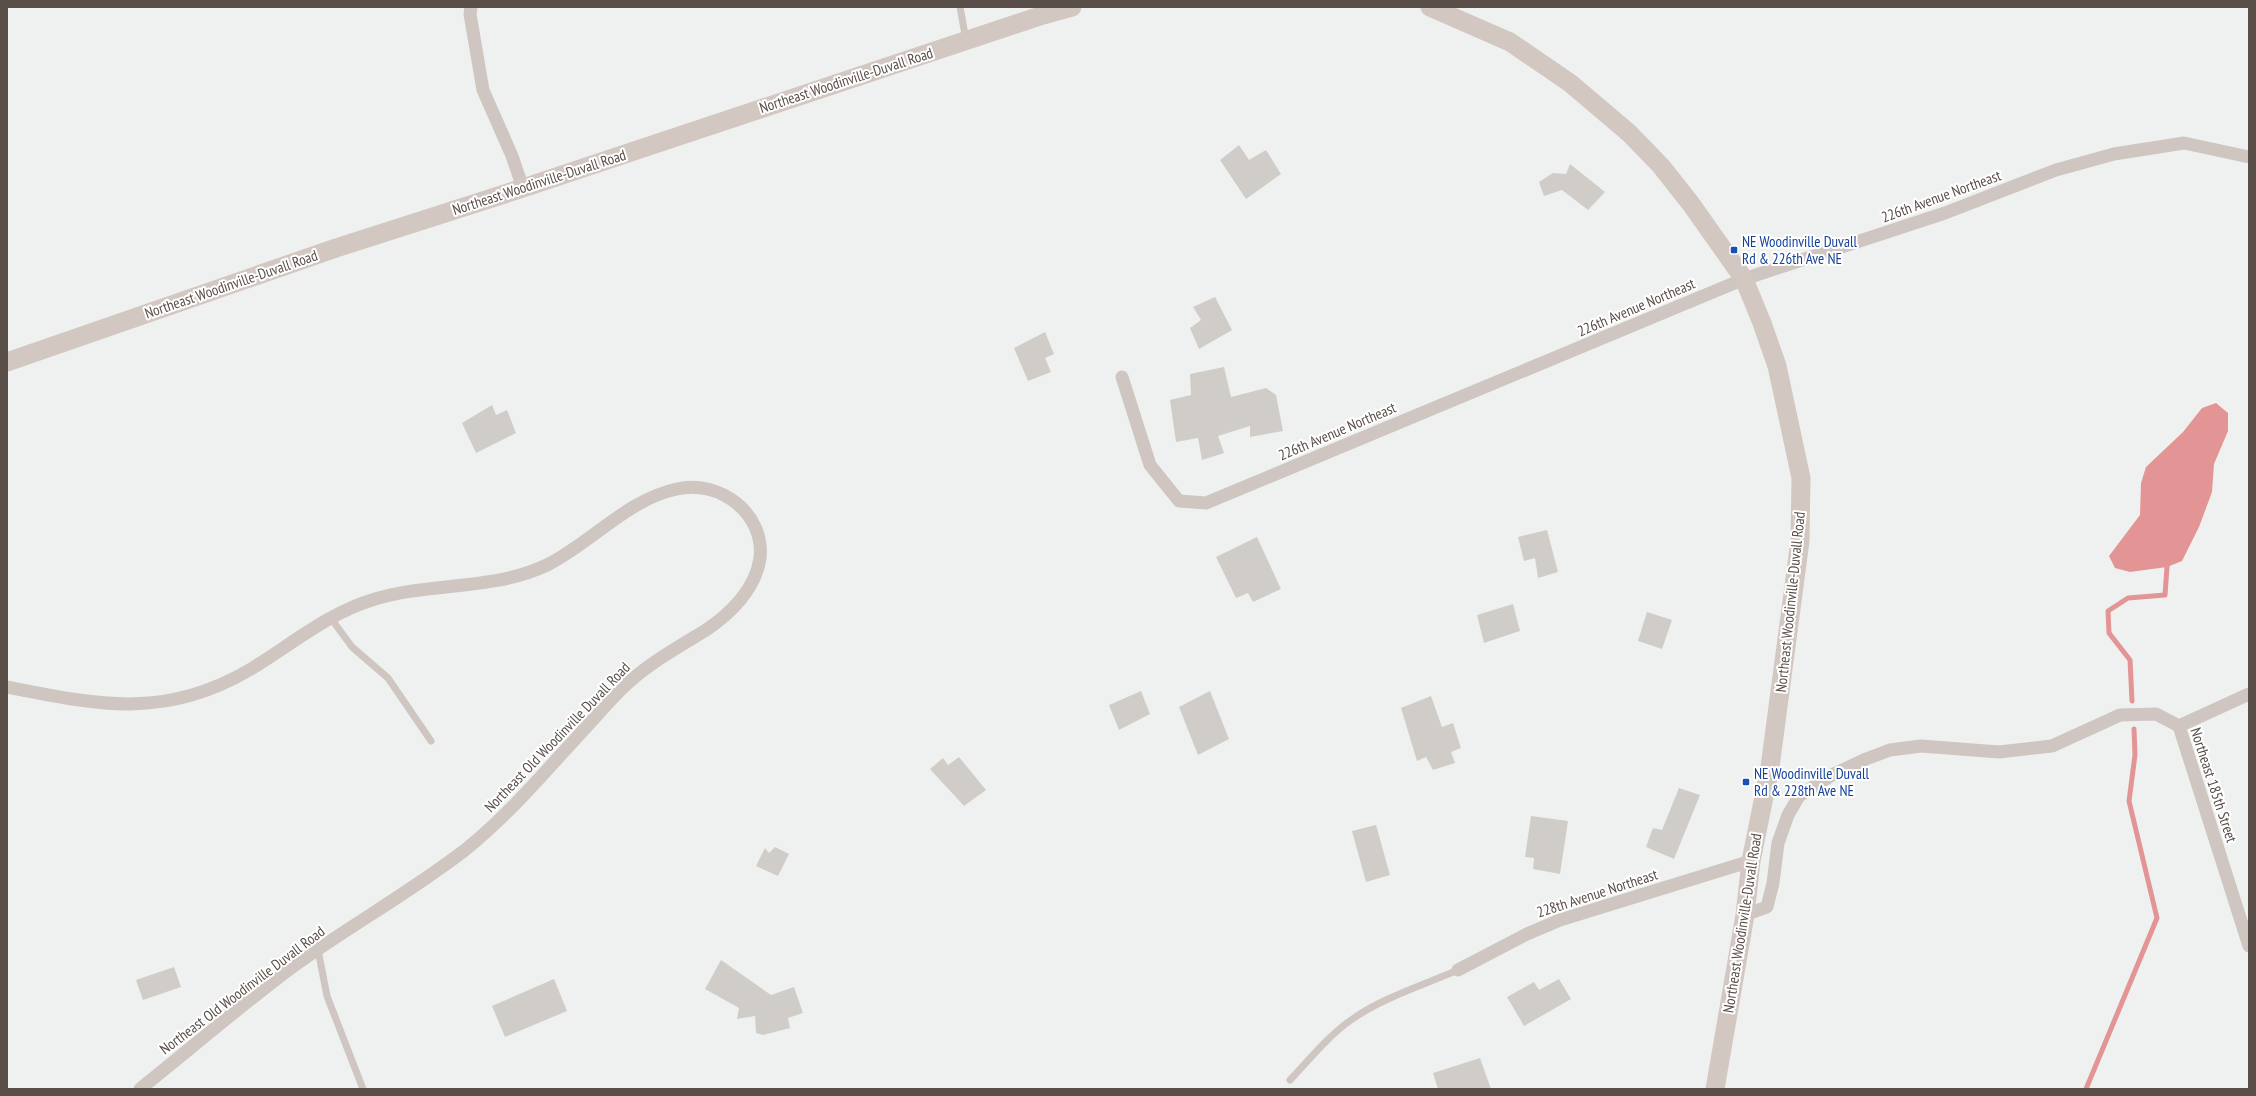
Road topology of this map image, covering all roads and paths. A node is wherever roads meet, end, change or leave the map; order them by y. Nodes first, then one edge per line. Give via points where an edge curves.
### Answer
1 (471, 7) edge
2 (960, 7) edge
3 (1072, 7) edge
4 (1430, 7) edge
5 (966, 40) junction
6 (2249, 157) edge
7 (523, 188) junction
8 (1744, 279) junction
9 (7, 362) edge
10 (1122, 377) dead end
11 (330, 617) junction
12 (7, 687) edge
13 (2249, 694) edge
14 (2179, 726) junction
15 (431, 741) dead end
16 (1751, 861) junction
17 (1744, 915) junction
18 (2249, 946) edge
19 (318, 950) junction
20 (1458, 970) joint
21 (1290, 1080) dead end
22 (140, 1089) edge
23 (363, 1089) edge
24 (1715, 1089) edge

1 - 7 street via 483,90
2 - 5 lane
3 - 5 main road, Northeast Woodinville-Duvall Road
4 - 8 main road, Northeast Woodinville-Duvall Road via 1510,42 1570,83 1630,133 1691,204
5 - 7 main road, Northeast Woodinville-Duvall Road
6 - 8 street, 226th Avenue Northeast via 2184,144 2114,154 2056,170 1945,213
7 - 9 main road, Northeast Woodinville-Duvall Road via 336,248
8 - 10 street, 226th Avenue Northeast via 1206,503 1179,501 1150,465
8 - 16 main road, Northeast Woodinville-Duvall Road via 1777,366 1802,478 1800,541 1785,662 1770,767
11 - 12 street, Northeast Old Woodinville Duvall Road via 228,681 203,693 174,701 143,705 108,705
11 - 15 lane via 352,647 388,678
11 - 19 street, Northeast Old Woodinville Duvall Road via 378,598 403,592 488,584 524,574 567,554 633,508 659,494 680,488 713,490 739,504 753,522 760,541 757,571 751,585 735,607 627,683 530,790 465,850
13 - 14 street
14 - 17 street via 2156,714 2120,715 2052,746 1999,752 1921,746 1890,750 1866,759 1832,775 1799,796 1788,815 1778,843 1767,907
14 - 18 street, Northeast 185th Street
16 - 17 main road, Northeast Woodinville-Duvall Road
16 - 20 street, 228th Avenue Northeast via 1560,920
17 - 24 main road, Northeast Woodinville-Duvall Road
19 - 22 street, Northeast Old Woodinville Duvall Road
19 - 23 lane via 327,996
20 - 21 lane via 1351,1020

